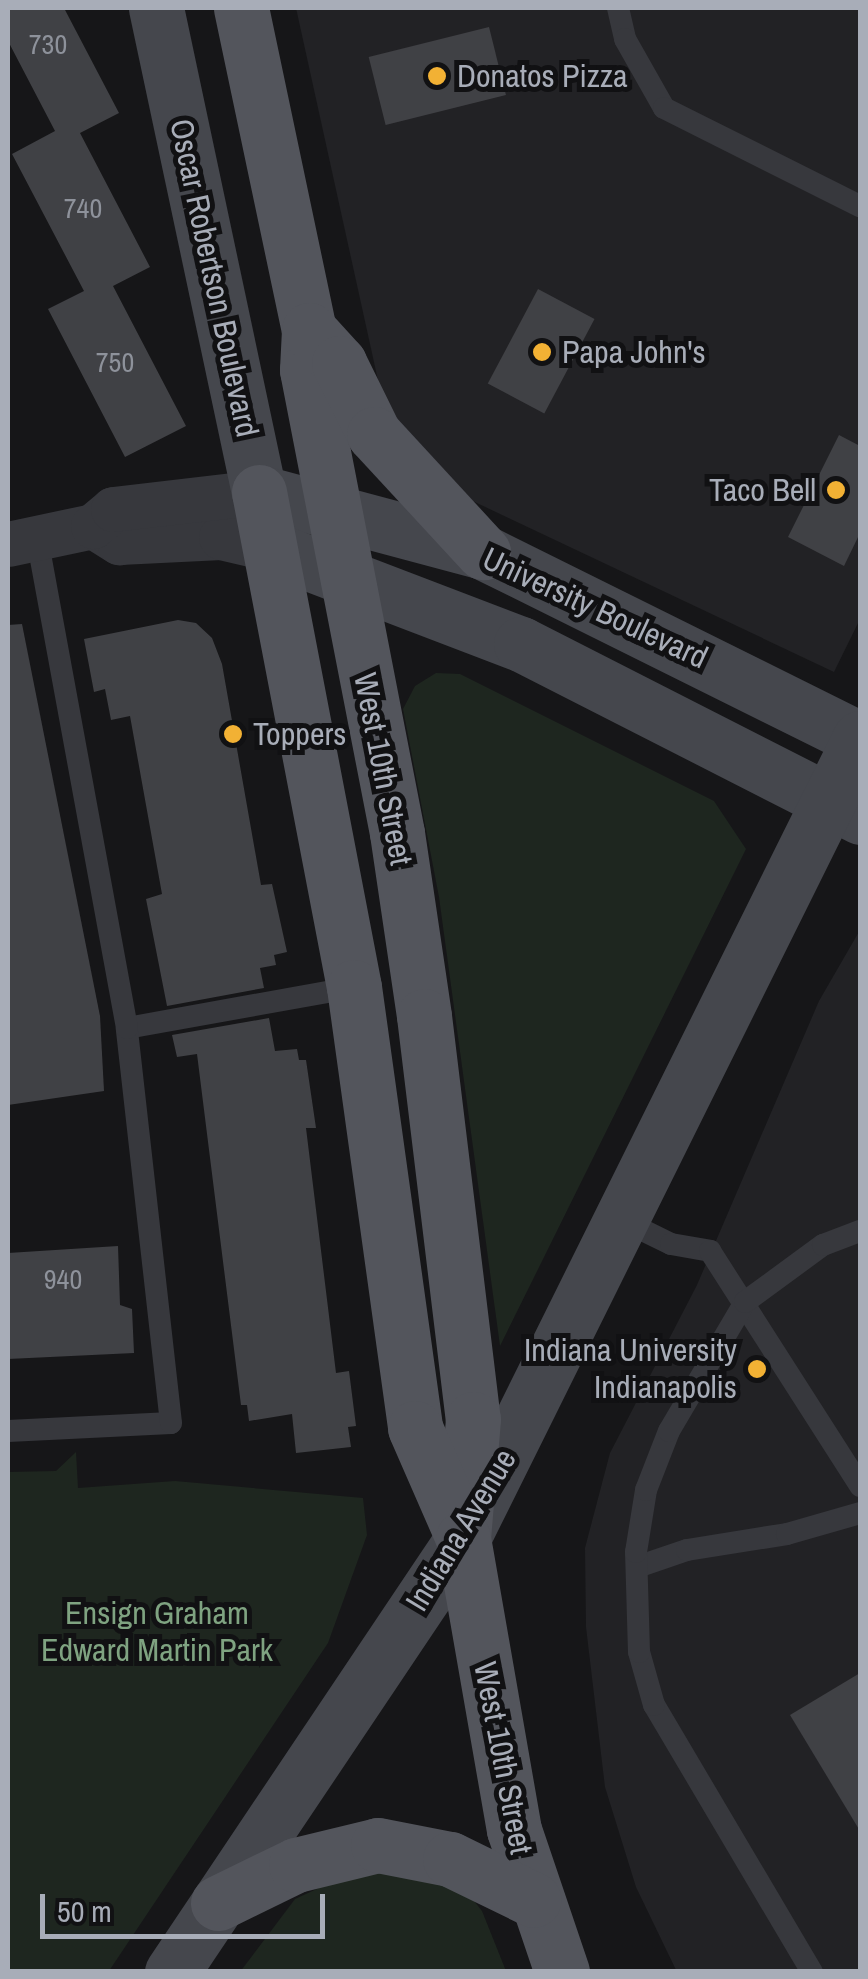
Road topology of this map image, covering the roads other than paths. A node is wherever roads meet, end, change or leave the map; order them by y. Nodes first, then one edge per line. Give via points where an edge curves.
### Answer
1 (156, 8) edge
2 (244, 8) edge
3 (618, 8) edge
4 (860, 206) edge
5 (309, 330) junction
6 (259, 492) junction
7 (332, 508) junction
8 (93, 526) junction
9 (22, 541) edge
10 (272, 549) junction
11 (483, 552) junction
12 (346, 578) junction
13 (860, 739) edge
14 (844, 810) edge
15 (110, 943) junction
16 (86, 948) dead end
17 (354, 987) junction
18 (127, 1028) junction
19 (620, 1218) junction
20 (860, 1231) edge
21 (746, 1302) junction
22 (8, 1431) edge
23 (860, 1486) edge
24 (860, 1512) edge
25 (463, 1538) junction
26 (637, 1568) junction
27 (534, 1900) junction
28 (218, 1903) junction
29 (172, 1972) edge
30 (562, 1972) edge
31 (812, 1972) edge

1 - 6 main road, Oscar Robertson Boulevard
2 - 5 main road, West 10th Street
3 - 4 lane via 625,39 664,108
5 - 7 main road, West 10th Street via 307,370
5 - 11 main road via 339,362 374,434
6 - 7 main road, University Boulevard
6 - 8 street via 114,509
6 - 10 main road, Oscar Robertson Boulevard
7 - 11 main road, University Boulevard
7 - 12 main road, West 10th Street
8 - 9 street
8 - 10 street via 118,542 221,537
9 - 15 lane
10 - 12 main road, University Boulevard
10 - 17 main road, West 10th Street
11 - 13 main road, University Boulevard
12 - 14 main road, University Boulevard via 521,644
12 - 25 main road, West 10th Street via 396,833 446,1167 473,1420
13 - 14 main road, Indiana Avenue
14 - 19 main road, Indiana Avenue
15 - 16 lane
15 - 18 lane
17 - 18 lane
17 - 25 main road, West 10th Street via 415,1428
18 - 22 lane via 171,1424
19 - 21 lane via 672,1244 710,1251
19 - 25 main road, Indiana Avenue
20 - 21 lane via 824,1245
21 - 23 lane
21 - 26 lane via 669,1431 646,1490
24 - 26 lane via 787,1534 687,1550
25 - 27 main road, West 10th Street via 514,1830
25 - 28 main road, Indiana Avenue
26 - 31 lane via 638,1652 654,1704
27 - 28 main road via 440,1856 378,1846 296,1864
27 - 30 main road, West 10th Street
28 - 29 main road, Indiana Avenue

